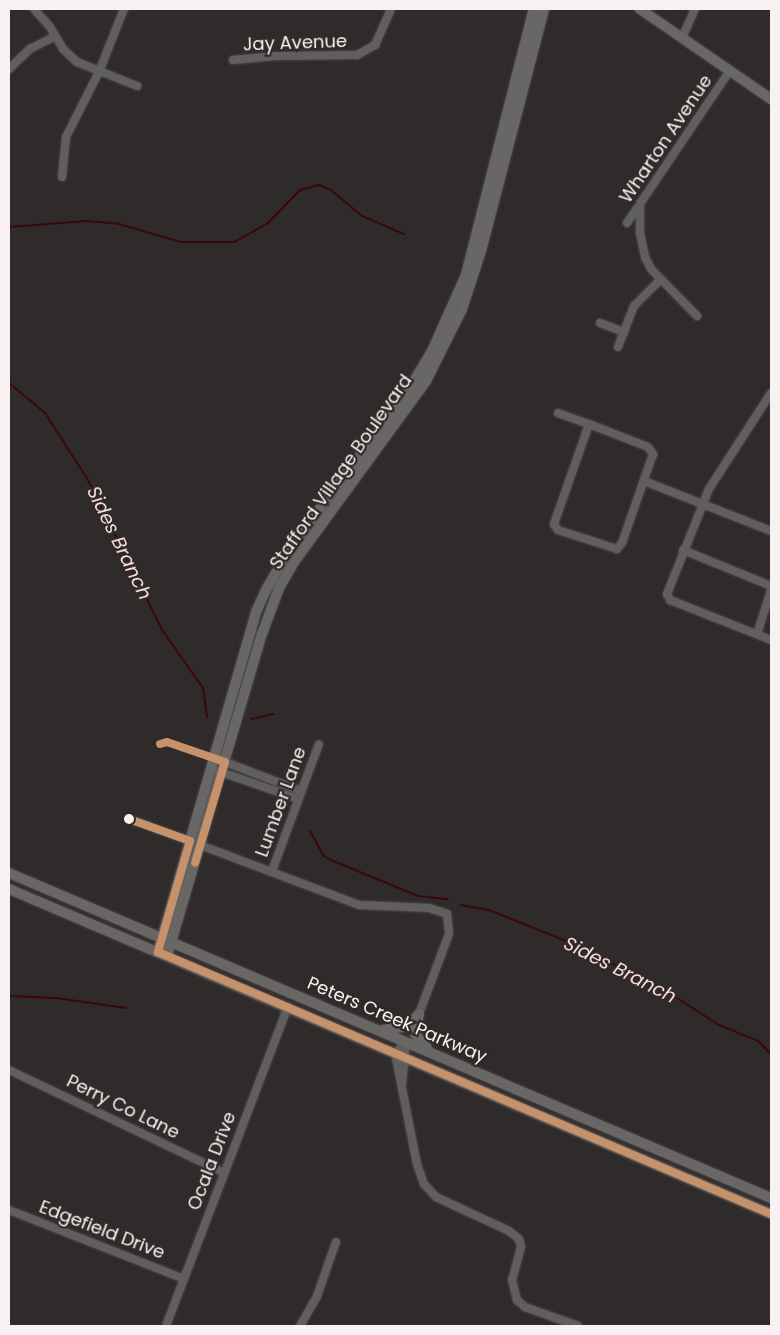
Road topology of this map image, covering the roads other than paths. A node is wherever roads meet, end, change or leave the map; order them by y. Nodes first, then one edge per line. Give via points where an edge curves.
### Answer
1 (34, 9) edge
2 (124, 9) edge
3 (391, 9) edge
4 (534, 9) edge
5 (544, 9) edge
6 (640, 9) edge
7 (695, 9) edge
8 (55, 36) junction
9 (682, 38) junction
10 (233, 60) dead end
11 (9, 69) edge
12 (99, 72) junction
13 (730, 72) junction
14 (137, 86) dead end
15 (770, 95) edge
16 (62, 177) dead end
17 (640, 203) junction
18 (627, 223) dead end
19 (661, 279) junction
20 (697, 316) dead end
21 (600, 323) dead end
22 (624, 332) junction
23 (618, 348) dead end
24 (771, 393) edge
25 (558, 413) dead end
26 (589, 424) junction
27 (644, 481) junction
28 (703, 503) junction
29 (771, 531) edge
30 (683, 550) junction
31 (771, 586) edge
32 (771, 590) edge
33 (756, 634) junction
34 (771, 640) edge
35 (319, 744) dead end
36 (215, 758) junction
37 (225, 762) junction
38 (212, 769) junction
39 (222, 772) junction
40 (264, 776) junction
41 (260, 785) junction
42 (301, 791) junction
43 (298, 800) junction
44 (130, 819) dead end
45 (190, 841) junction
46 (200, 845) junction
47 (272, 871) junction
48 (9, 873) edge
49 (9, 889) edge
50 (168, 940) junction
51 (162, 954) junction
52 (288, 1007) junction
53 (418, 1014) junction
54 (354, 1020) junction
55 (380, 1030) junction
56 (406, 1042) junction
57 (429, 1051) junction
58 (395, 1053) junction
59 (406, 1058) junction
60 (9, 1070) edge
61 (401, 1089) junction
62 (223, 1172) junction
63 (771, 1198) edge
64 (9, 1210) edge
65 (771, 1214) edge
66 (336, 1242) dead end
67 (184, 1279) junction
68 (166, 1326) edge
69 (300, 1326) edge
70 (578, 1326) edge

1 - 8 street
2 - 12 street
3 - 10 street, Jay Avenue via 375,45 357,55
4 - 36 main road, Stafford Village Boulevard via 466,275 450,314 408,391 274,575 258,610
5 - 37 main road, Stafford Village Boulevard via 481,251 462,309 421,388 294,562 279,588 262,634
6 - 9 main road
7 - 9 street
8 - 11 street via 30,49
8 - 12 street via 70,57
9 - 13 main road
12 - 14 street
12 - 16 street via 66,137
13 - 15 main road
13 - 17 street, Wharton Avenue
17 - 18 street, Wharton Avenue
17 - 19 street via 643,253
19 - 20 street
19 - 22 street via 634,306
21 - 22 street
22 - 23 street
24 - 28 street via 722,467
25 - 26 street
26 - 27 street via 648,447 653,454
26 - 27 street via 554,520 555,528 617,549
27 - 28 street
28 - 29 street
28 - 30 street
30 - 31 street
30 - 33 street via 669,587 670,600
32 - 33 street
33 - 34 street
35 - 42 street, Lumber Lane
36 - 37 street
36 - 38 main road, Stafford Village Boulevard
37 - 39 main road, Stafford Village Boulevard
37 - 40 street
38 - 39 street
38 - 45 main road, Stafford Village Boulevard
39 - 41 street
39 - 46 main road, Stafford Village Boulevard
40 - 41 street
40 - 42 street
41 - 43 street
42 - 43 street, Lumber Lane
43 - 47 street, Lumber Lane
44 - 45 street
45 - 50 main road, Stafford Village Boulevard
46 - 47 street
46 - 50 main road, Stafford Village Boulevard
47 - 53 street via 359,905 429,908 447,914 449,934
48 - 50 main road, Peters Creek Parkway
49 - 51 main road, Peters Creek Parkway
50 - 51 main road, Stafford Village Boulevard
50 - 54 main road, Peters Creek Parkway
51 - 52 main road, Peters Creek Parkway
52 - 54 main road via 299,1002 335,1017
52 - 58 main road, Peters Creek Parkway
52 - 62 street, Ocala Drive
53 - 55 main road via 407,1026
53 - 57 main road via 415,1034
54 - 55 main road, Peters Creek Parkway
55 - 56 main road, Peters Creek Parkway
56 - 57 main road, Peters Creek Parkway
56 - 58 street
56 - 59 street
57 - 63 main road, Peters Creek Parkway
58 - 59 main road, Peters Creek Parkway
58 - 61 street
59 - 61 street
59 - 65 main road, Peters Creek Parkway
60 - 62 street, Perry Co Lane
61 - 70 street via 417,1164 427,1188 447,1203 514,1235 521,1247 512,1280 517,1300
62 - 67 street, Ocala Drive
64 - 67 street, Edgefield Drive
66 - 69 street via 317,1296
67 - 68 street, Ocala Drive

